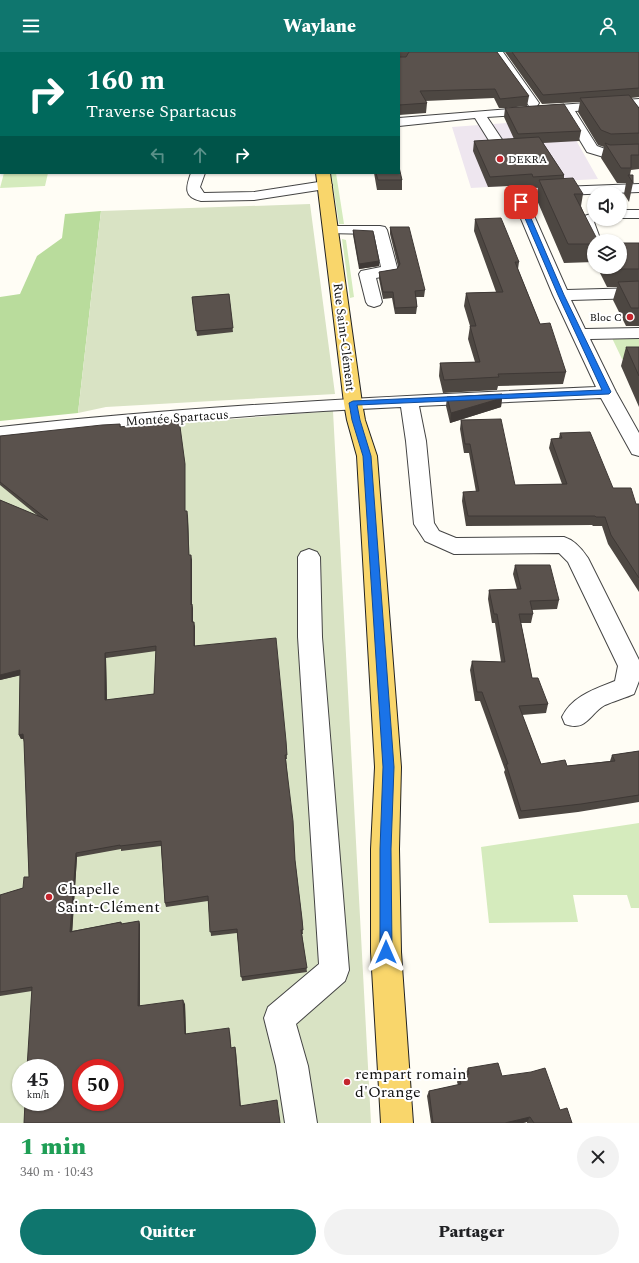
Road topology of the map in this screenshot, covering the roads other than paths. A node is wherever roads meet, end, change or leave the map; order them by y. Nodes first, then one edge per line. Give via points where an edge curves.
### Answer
1 (497, 52) edge
2 (639, 103) edge
3 (567, 108) junction
4 (538, 110) junction
5 (479, 114) junction
6 (400, 123) edge
7 (498, 144) edge
8 (639, 153) edge
9 (198, 174) edge
10 (324, 179) edge
11 (639, 188) edge
12 (627, 214) edge
13 (639, 214) edge
14 (331, 230) junction
15 (639, 293) edge
16 (561, 295) junction
17 (374, 302) dead end
18 (639, 333) edge
19 (579, 334) junction
20 (607, 392) junction
21 (409, 402) junction
22 (353, 403) junction
23 (0, 433) edge
24 (639, 450) edge
25 (309, 557) dead end
26 (574, 717) dead end
27 (301, 1123) edge
28 (397, 1123) edge

1 - 4 street
2 - 3 street
3 - 4 street
3 - 8 street via 592,149 607,154
4 - 5 street
5 - 6 street
5 - 7 street
9 - 10 street via 193,187 194,193 201,197 254,196
10 - 14 main road, Rue Saint-Clément
11 - 16 street via 534,192 521,202
12 - 13 street
14 - 17 street via 380,230 390,271 367,274
14 - 22 main road, Rue Saint-Clément
15 - 16 street
16 - 19 street
18 - 19 street
19 - 20 street
20 - 21 street, Montée Spartacus
20 - 24 street
21 - 22 street, Montée Spartacus
21 - 26 street via 416,441 424,524 432,536 454,546 564,545 577,558 630,666 626,687 595,699
22 - 23 street, Montée Spartacus via 79,424
22 - 28 main road, Rue Saint-Clément via 367,456 388,767 385,849 386,952
25 - 27 street via 310,637 334,970 279,1018 292,1066

